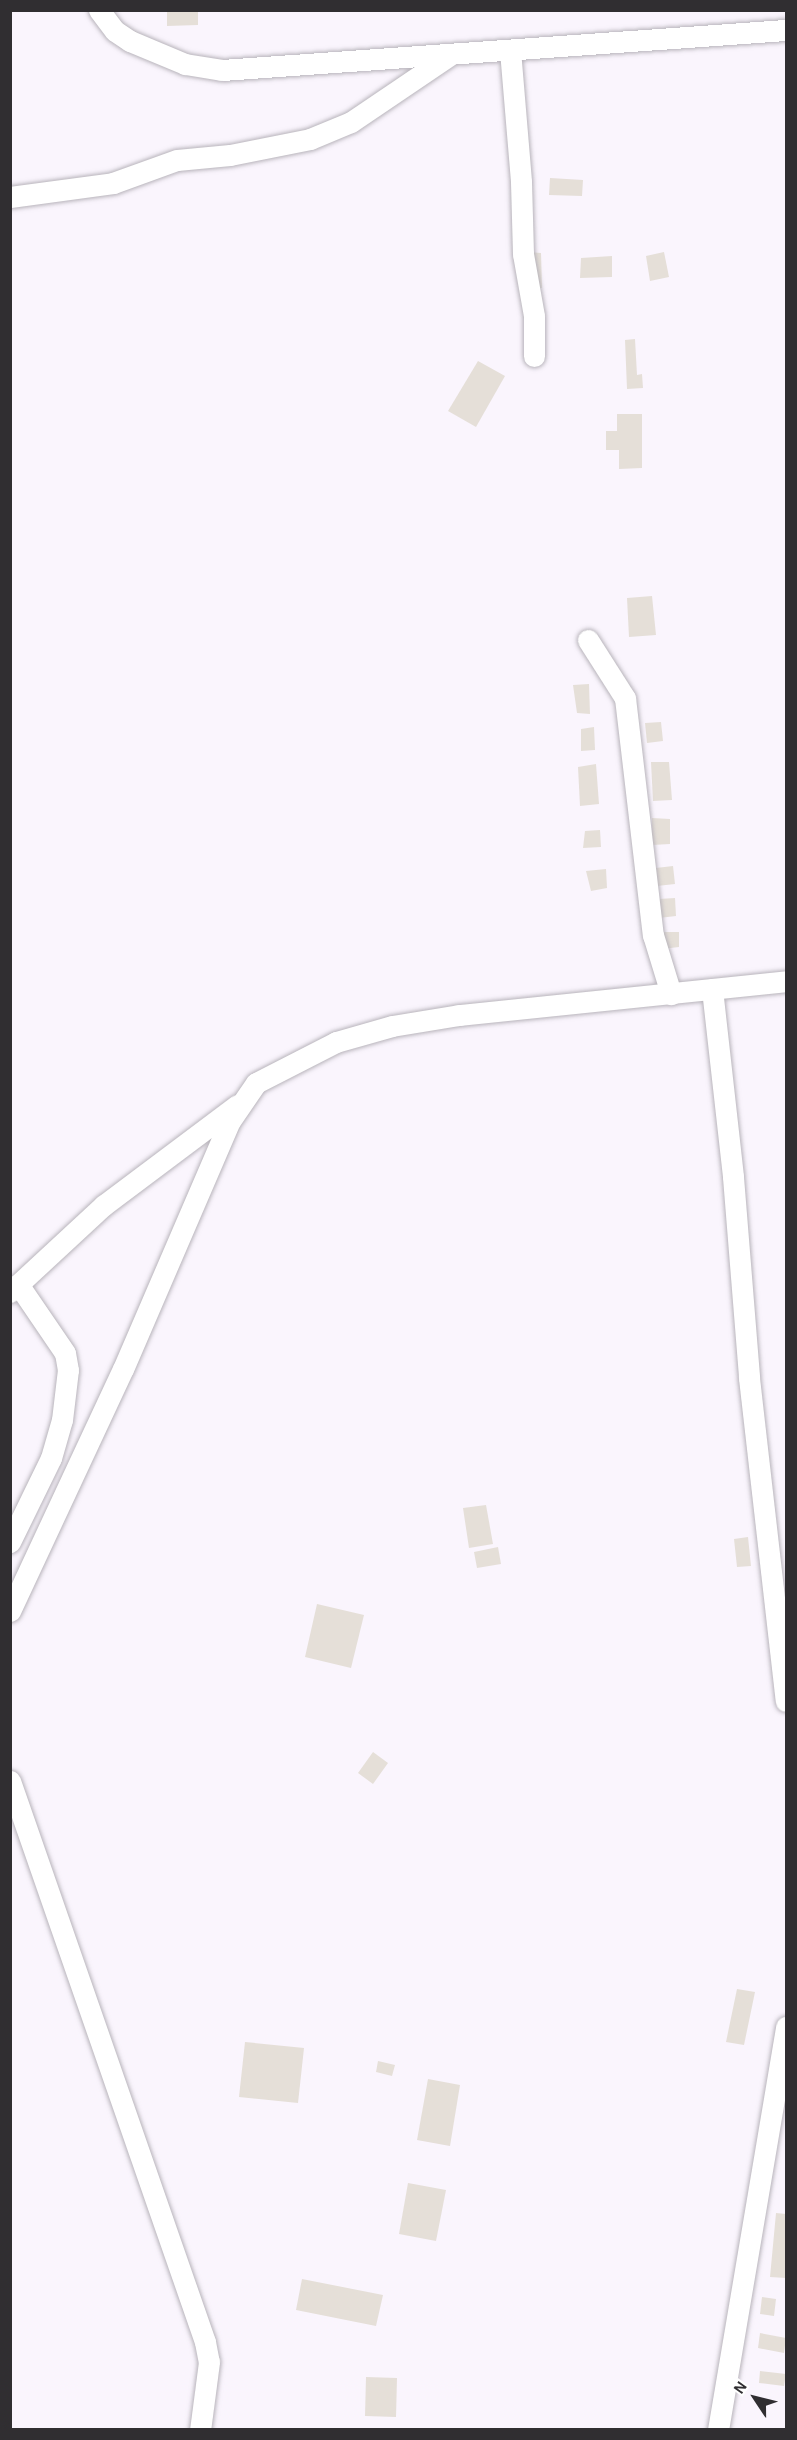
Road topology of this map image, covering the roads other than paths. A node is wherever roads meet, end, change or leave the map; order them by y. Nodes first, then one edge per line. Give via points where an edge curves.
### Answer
1 (99, 10) edge
2 (786, 30) edge
3 (510, 50) junction
4 (451, 54) junction
5 (10, 197) edge
6 (534, 356) dead end
7 (588, 640) dead end
8 (786, 981) edge
9 (712, 989) junction
10 (671, 993) junction
11 (240, 1103) junction
12 (14, 1288) edge
13 (10, 1542) edge
14 (10, 1611) edge
15 (786, 1701) edge
16 (10, 1781) edge
17 (786, 2027) edge
18 (200, 2430) edge
19 (718, 2430) edge

1 - 4 street via 115,31 130,41 203,68 245,70
2 - 3 street
3 - 4 street
3 - 6 street via 523,254 534,316
4 - 5 street via 351,122 310,139 230,155 177,160 113,183
7 - 10 street via 625,698 652,924
8 - 9 street
9 - 10 street
9 - 15 street via 732,1166 749,1378
10 - 11 street via 459,1015 392,1026 336,1042 270,1073
11 - 12 street via 104,1204
11 - 14 street
12 - 13 street via 65,1353 68,1370 62,1420 51,1458
16 - 18 street via 205,2342 209,2362
17 - 19 street

